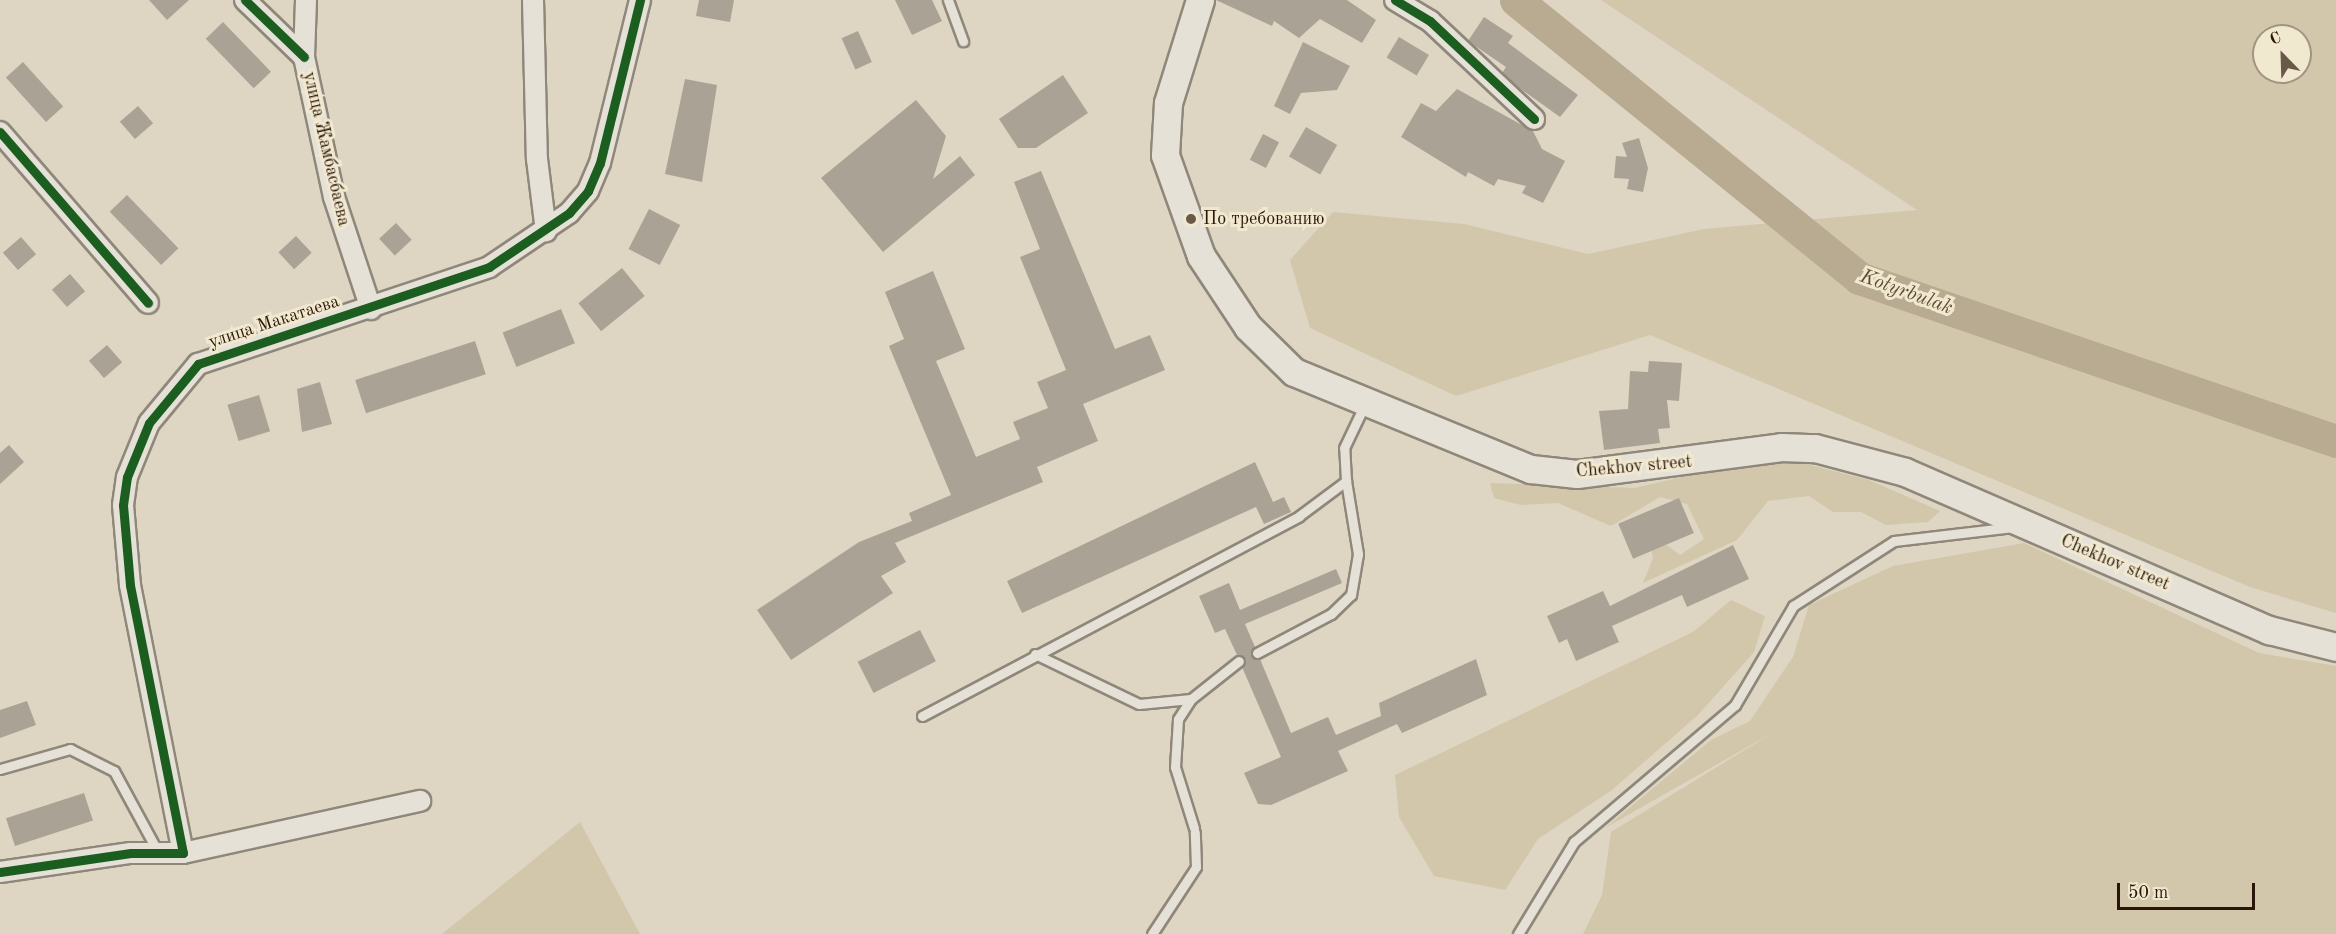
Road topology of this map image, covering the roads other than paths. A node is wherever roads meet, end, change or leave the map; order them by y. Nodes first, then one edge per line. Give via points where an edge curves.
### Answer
1 (245, 0) edge
2 (306, 0) edge
3 (533, 0) edge
4 (640, 0) edge
5 (948, 0) edge
6 (1200, 0) edge
7 (1395, 0) edge
8 (963, 41) dead end
9 (304, 57) junction
10 (1534, 119) dead end
11 (0, 132) edge
12 (546, 231) junction
13 (148, 303) dead end
14 (370, 309) junction
15 (1365, 404) junction
16 (1346, 481) junction
17 (2027, 525) junction
18 (2336, 647) edge
19 (1257, 653) dead end
20 (1035, 654) junction
21 (1239, 661) dead end
22 (1191, 699) junction
23 (922, 716) dead end
24 (0, 769) edge
25 (420, 801) dead end
26 (183, 853) junction
27 (160, 855) junction
28 (0, 872) edge
29 (1152, 934) edge
30 (1518, 934) edge

1 - 9 street, улица Жамбасбаева
2 - 9 street, улица Жамбасбаева
3 - 12 street via 537,159
4 - 12 street, улица Макатаева via 600,163 588,191
5 - 8 lane
6 - 15 main road, Chekhov street via 1164,121 1165,155 1201,256 1248,327 1294,372
7 - 10 street via 1430,21
9 - 14 street, улица Жамбасбаева via 334,197
11 - 13 street
12 - 14 street, улица Макатаева via 489,267
14 - 26 street, улица Макатаева via 198,364 149,423 127,477 123,506 130,585
15 - 16 lane via 1344,448
15 - 17 main road, Chekhov street via 1531,469 1577,474 1781,447 1815,448 1905,472
16 - 19 lane via 1358,554 1351,595 1330,614
16 - 20 lane via 1271,534
17 - 18 main road, Chekhov street via 2269,630
17 - 30 lane via 1894,541 1793,606 1734,705 1574,842
20 - 22 lane via 1139,704
20 - 23 lane
21 - 22 lane
22 - 29 lane via 1178,718 1172,744 1195,830 1196,867
24 - 27 lane via 70,748 114,771
25 - 26 street
26 - 27 street
27 - 28 street via 132,852

